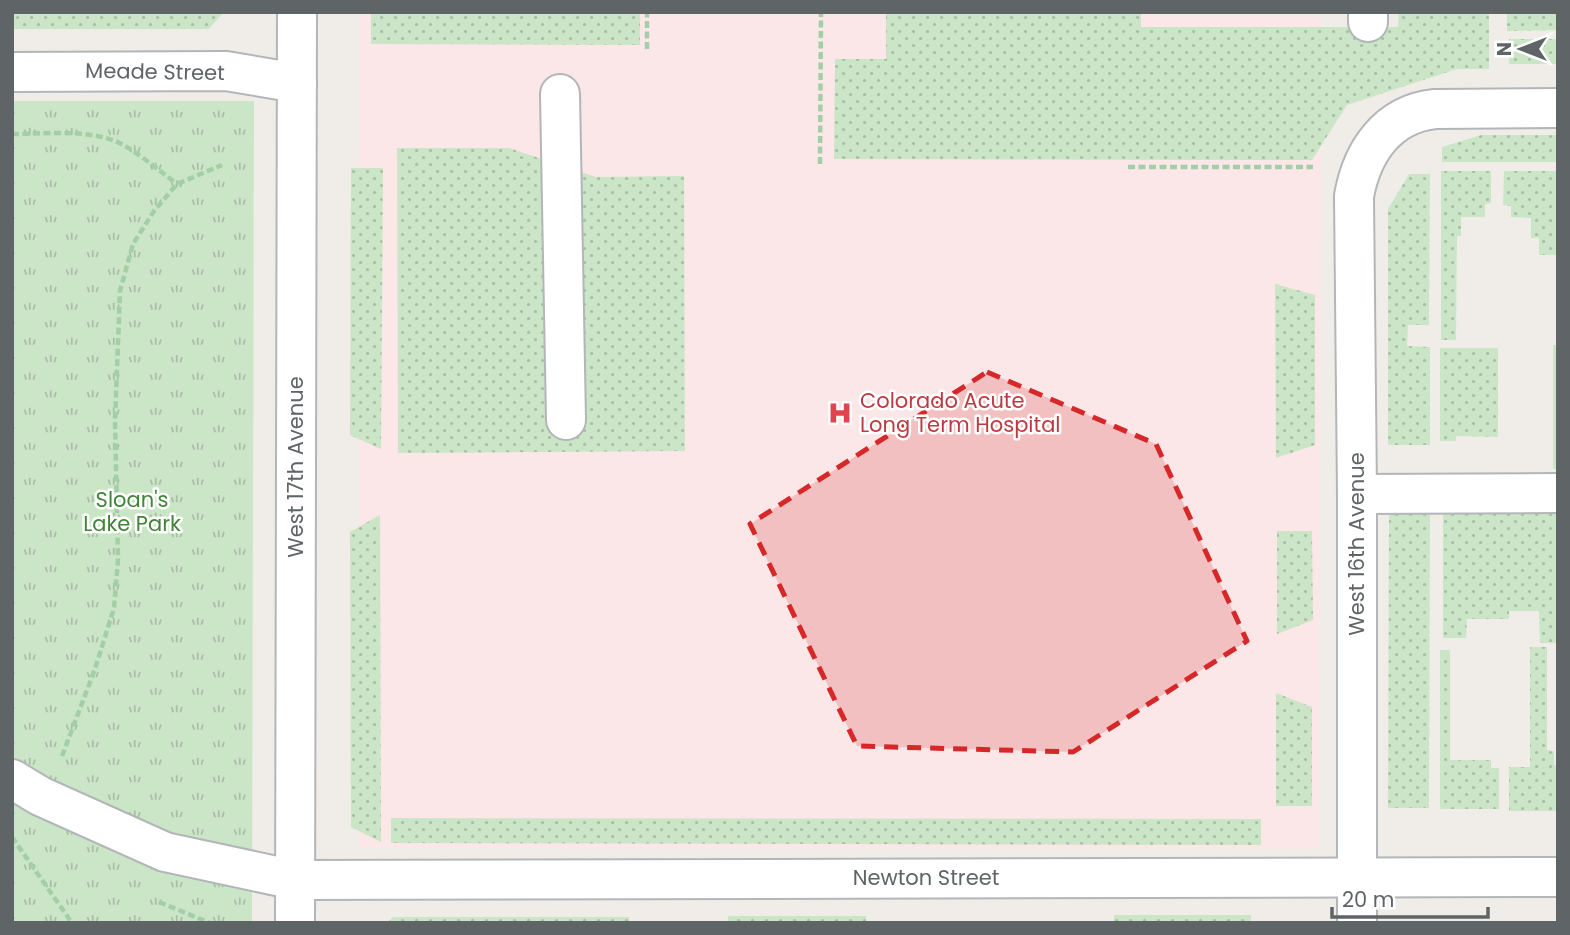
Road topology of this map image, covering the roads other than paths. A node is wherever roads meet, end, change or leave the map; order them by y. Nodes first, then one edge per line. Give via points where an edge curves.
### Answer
1 (297, 12) edge
2 (12, 72) edge
3 (297, 83) junction
4 (560, 94) dead end
5 (1558, 108) edge
6 (566, 420) dead end
7 (1558, 493) edge
8 (1357, 494) junction
9 (26, 787) edge
10 (1357, 877) junction
11 (1558, 877) edge
12 (295, 880) junction
13 (295, 923) edge
14 (1357, 923) edge

1 - 3 street, West 17th Avenue
2 - 3 street, Meade Street via 226,71
3 - 12 street, West 17th Avenue
4 - 6 street
5 - 8 street, West 16th Avenue via 1428,110 1387,130 1361,167 1354,196
7 - 8 street
8 - 10 street, West 16th Avenue
9 - 12 street, Newton Street via 164,852
10 - 11 street, Newton Street
10 - 12 street, Newton Street
10 - 14 street, West 16th Avenue
12 - 13 street, West 17th Avenue

